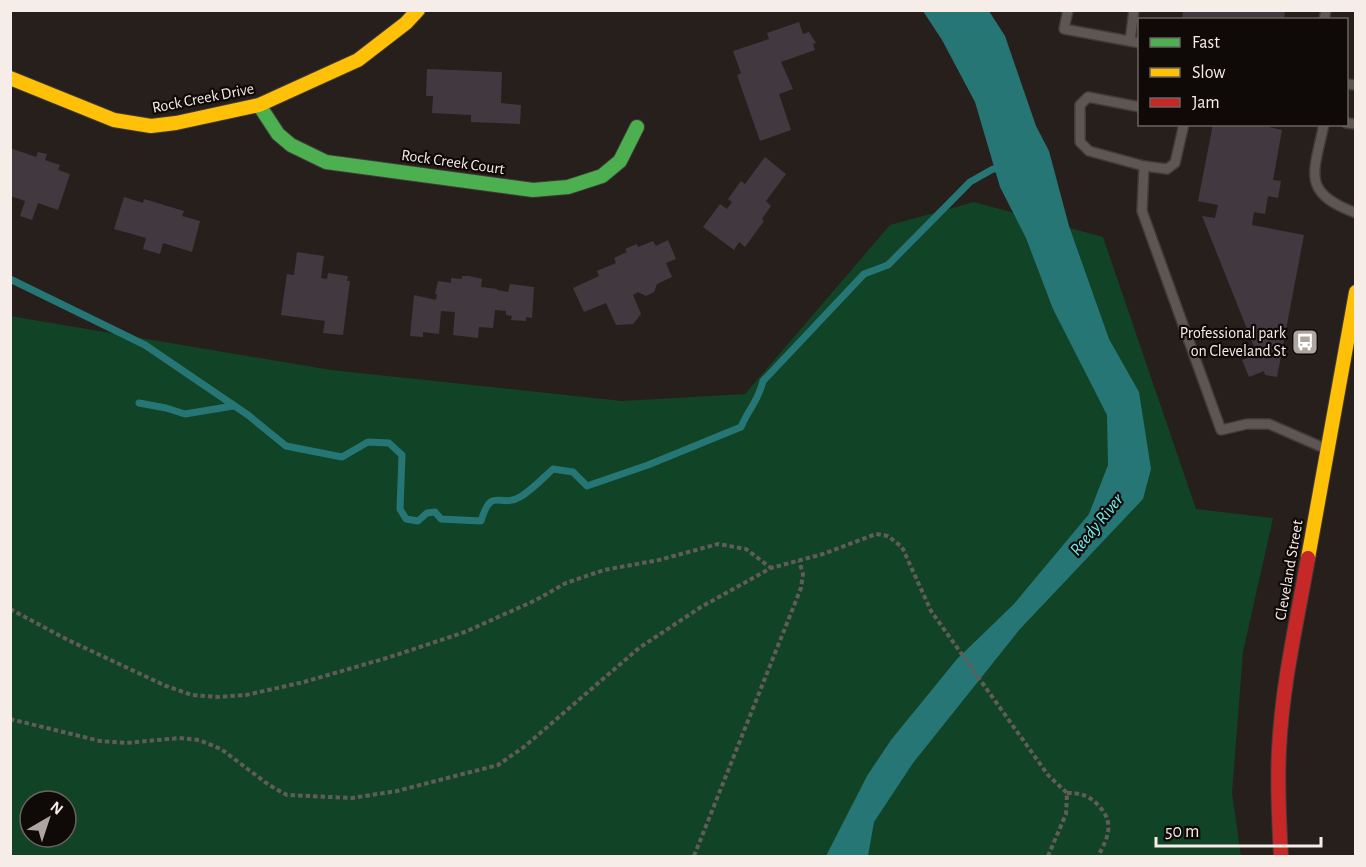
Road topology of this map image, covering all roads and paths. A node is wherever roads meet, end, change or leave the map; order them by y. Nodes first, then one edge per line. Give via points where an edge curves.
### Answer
1 (418, 10) edge
2 (1068, 10) edge
3 (1134, 10) edge
4 (1135, 42) edge
5 (10, 78) edge
6 (260, 105) junction
7 (1138, 107) edge
8 (1184, 126) edge
9 (1324, 126) edge
10 (637, 127) dead end
11 (1144, 166) junction
12 (1356, 213) edge
13 (1356, 292) edge
14 (1327, 450) junction
15 (799, 561) junction
16 (771, 568) junction
17 (10, 609) edge
18 (10, 719) edge
19 (1067, 793) junction
20 (694, 856) edge
21 (1048, 856) edge
22 (1098, 856) edge
23 (1281, 856) edge

1 - 6 street, Rock Creek Drive via 358,60
2 - 4 lane via 1065,29
3 - 4 lane
5 - 6 street, Rock Creek Drive via 130,124 176,123
6 - 10 street, Rock Creek Court via 278,134 326,162 533,190 566,189 597,178 619,162
7 - 11 lane via 1088,98 1080,105 1080,142 1089,152
8 - 11 lane via 1175,163 1167,169
9 - 12 lane via 1313,177 1320,194
11 - 14 lane via 1142,212 1221,430 1269,424
13 - 14 street, Cleveland Street
14 - 23 street, Cleveland Street via 1285,688 1279,748
15 - 16 path
15 - 19 path via 876,534 888,536 902,547 931,610 1048,775
15 - 20 path via 803,574 801,588
16 - 17 path via 746,549 718,543 566,583 465,632 401,653 304,682 218,697 166,686
16 - 18 path via 639,648 498,765 397,791 352,798 287,795 221,749 199,740 100,741
19 - 21 path via 1066,814
19 - 22 path via 1081,793 1107,814 1109,830

